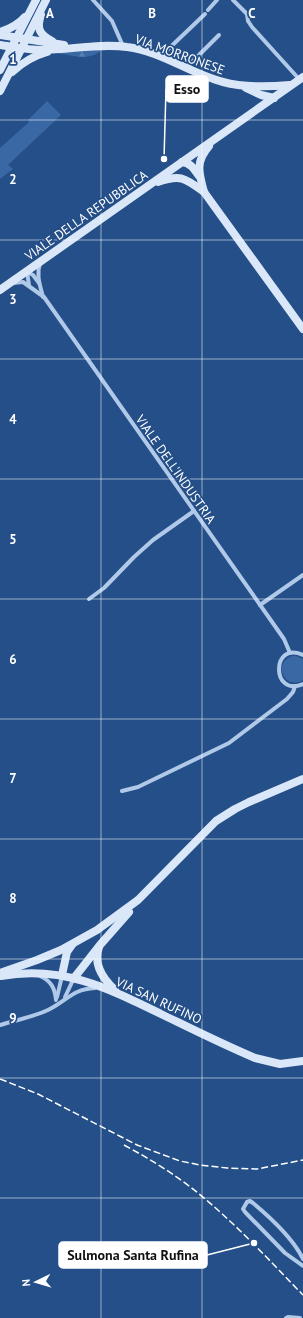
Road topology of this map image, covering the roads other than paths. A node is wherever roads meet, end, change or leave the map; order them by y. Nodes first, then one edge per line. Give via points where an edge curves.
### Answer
1 (36, 0) edge
2 (47, 0) edge
3 (93, 0) edge
4 (217, 0) edge
5 (233, 0) edge
6 (32, 8) junction
7 (0, 32) edge
8 (219, 35) dead end
9 (0, 36) edge
10 (18, 37) junction
11 (26, 39) junction
12 (0, 45) edge
13 (12, 47) junction
14 (57, 47) junction
15 (123, 47) junction
16 (22, 48) junction
17 (0, 57) edge
18 (160, 57) junction
19 (0, 60) edge
20 (186, 68) junction
21 (0, 70) edge
22 (8, 75) junction
23 (301, 78) edge
24 (290, 85) junction
25 (244, 86) junction
26 (263, 87) junction
27 (0, 91) edge
28 (255, 92) junction
29 (274, 98) junction
30 (255, 111) junction
31 (215, 140) junction
32 (182, 162) junction
33 (200, 176) junction
34 (189, 181) junction
35 (150, 185) junction
36 (204, 192) junction
37 (40, 262) junction
38 (27, 272) junction
39 (39, 283) junction
40 (9, 284) junction
41 (29, 286) junction
42 (0, 290) edge
43 (44, 297) junction
44 (303, 330) edge
45 (194, 511) junction
46 (303, 575) edge
47 (88, 599) dead end
48 (260, 605) junction
49 (290, 653) junction
50 (303, 655) edge
51 (303, 684) edge
52 (295, 686) junction
53 (303, 779) edge
54 (122, 791) dead end
55 (138, 900) junction
56 (74, 943) junction
57 (100, 945) junction
58 (32, 973) junction
59 (0, 974) edge
60 (62, 975) junction
61 (74, 978) junction
62 (106, 988) junction
63 (120, 994) junction
64 (56, 1000) junction
65 (61, 1002) junction
66 (52, 1008) junction
67 (0, 1024) edge
68 (303, 1061) edge
69 (303, 1260) edge
70 (303, 1266) edge
71 (286, 1318) edge
72 (300, 1318) edge

1 - 6 street
2 - 11 street
2 - 14 street, VIA MORRONESE via 40,19 40,30 44,37
3 - 15 street via 112,20
4 - 18 street
5 - 23 street via 247,14 252,27
6 - 7 street via 20,22
6 - 10 street
8 - 20 street
9 - 10 street, VIA MORRONESE
10 - 11 street, VIA MORRONESE
10 - 13 street
11 - 14 street, VIA MORRONESE
11 - 16 street
12 - 13 street, VIA MORRONESE
13 - 16 street, VIA MORRONESE
13 - 21 street
14 - 15 street, VIA MORRONESE
14 - 16 street, VIA MORRONESE via 42,50
14 - 22 street, VIA MORRONESE via 20,64
15 - 18 street, VIA MORRONESE
16 - 22 street
17 - 19 street
18 - 20 street, VIA MORRONESE
20 - 25 street, VIA MORRONESE via 223,82
22 - 27 street
23 - 24 street, VIALE DELLA REPUBBLICA
24 - 26 street, VIA MORRONESE
24 - 29 street, VIALE DELLA REPUBBLICA
25 - 26 street, VIA MORRONESE
25 - 28 street, VIA MORRONESE
26 - 29 street via 271,90
28 - 29 street, VIA MORRONESE
28 - 30 street
29 - 30 street, VIALE DELLA REPUBBLICA
30 - 31 street, VIALE DELLA REPUBBLICA
31 - 32 street, VIALE DELLA REPUBBLICA
31 - 33 street via 202,154 199,164
32 - 33 street via 188,163
32 - 34 street via 184,174
32 - 35 street, VIALE DELLA REPUBBLICA
33 - 36 street
34 - 35 street via 170,178
34 - 36 street
35 - 37 street, VIALE DELLA REPUBBLICA
36 - 44 street
37 - 38 street, VIALE DELLA REPUBBLICA
37 - 39 street, VIALE DELL'INDUSTRIA via 37,271
38 - 39 street, VIALE DELL'INDUSTRIA
38 - 40 street, VIALE DELLA REPUBBLICA
38 - 41 street
39 - 43 street, VIALE DELL'INDUSTRIA
40 - 41 street, VIALE DELL'INDUSTRIA via 23,282
40 - 42 street, VIALE DELLA REPUBBLICA
41 - 43 street, VIALE DELL'INDUSTRIA
43 - 45 street, VIALE DELL'INDUSTRIA
45 - 47 street via 153,540 104,588
45 - 48 street, VIALE DELL'INDUSTRIA
46 - 48 street
48 - 49 street, VIALE DELL'INDUSTRIA via 284,639
49 - 50 street
49 - 52 street via 281,660 278,671 284,682
51 - 52 street
52 - 54 street via 287,699 229,743 138,787
53 - 55 street via 235,808 216,821
55 - 56 street via 106,925
55 - 57 street
56 - 59 street
56 - 60 street via 67,952
57 - 61 street
57 - 63 street via 97,955 101,973
58 - 59 street, VIA SAN RUFINO
58 - 60 street, VIA SAN RUFINO
58 - 64 street via 52,984
60 - 61 street, VIA SAN RUFINO
60 - 64 street
61 - 62 street, VIA SAN RUFINO
61 - 65 street
62 - 63 street, VIA SAN RUFINO
62 - 65 street via 82,990
63 - 68 street, VIA SAN RUFINO via 255,1058 280,1064
64 - 66 street
65 - 66 street
66 - 67 street
69 - 70 street via 290,1239 253,1203 247,1202 244,1206 245,1212 285,1253
71 - 72 street

